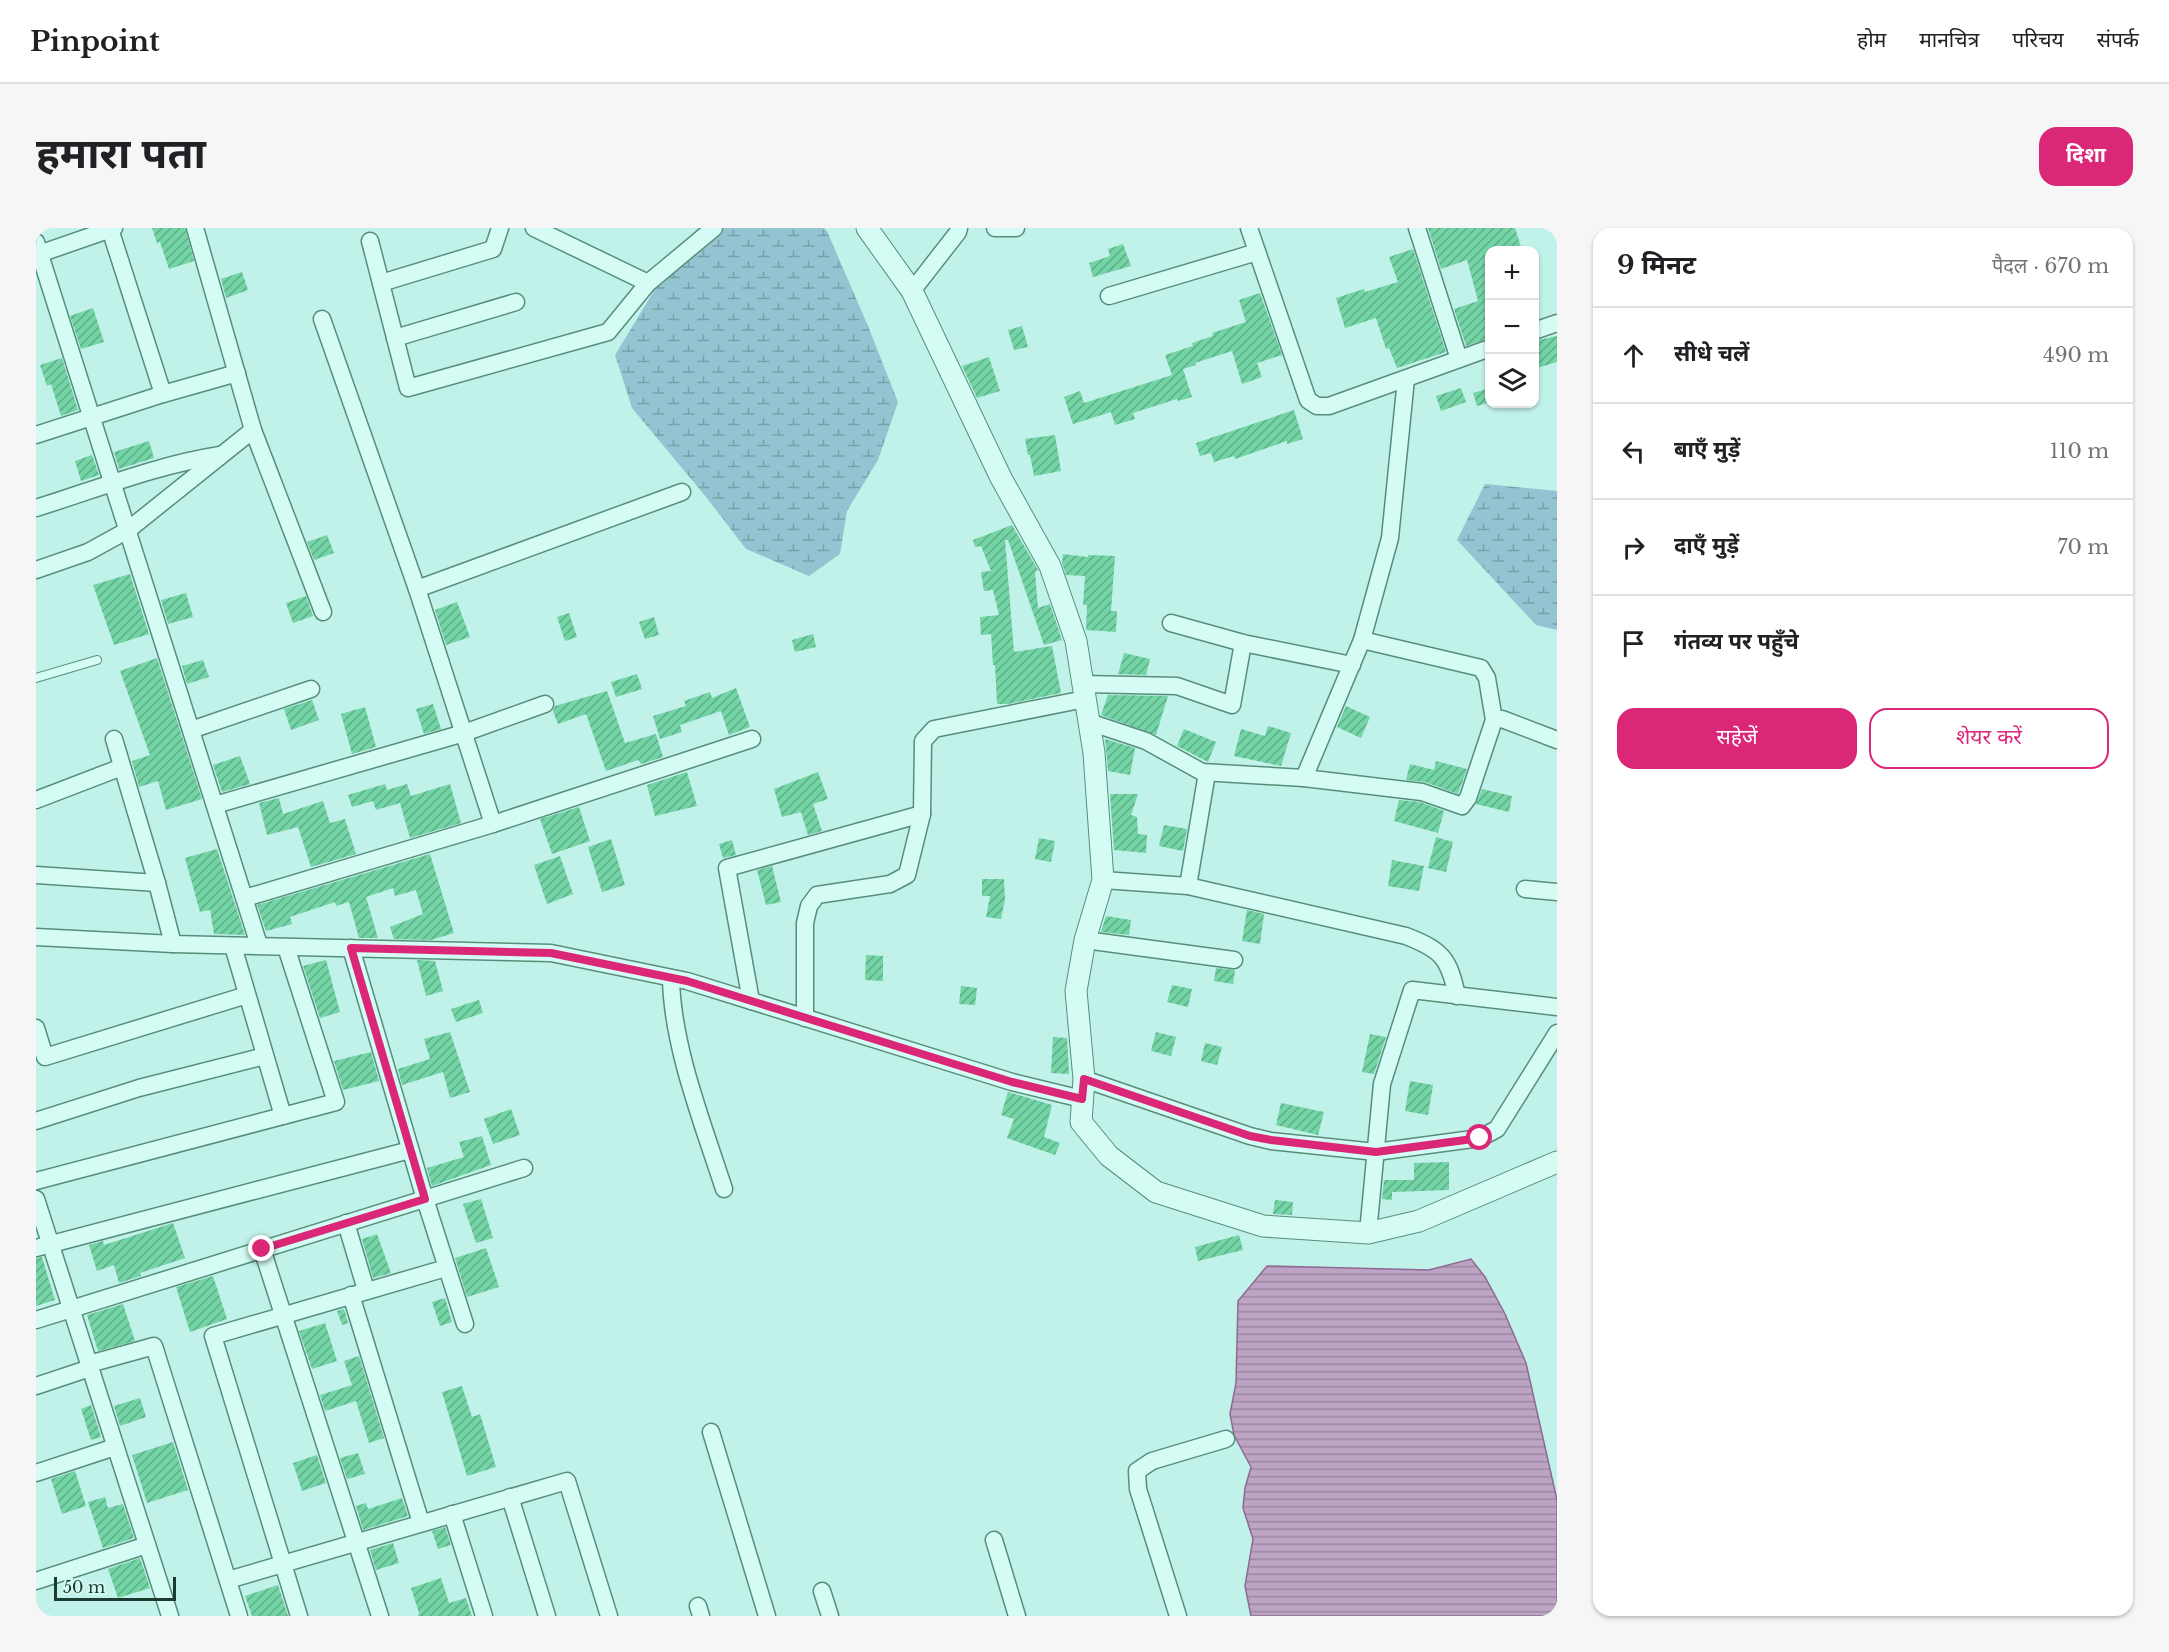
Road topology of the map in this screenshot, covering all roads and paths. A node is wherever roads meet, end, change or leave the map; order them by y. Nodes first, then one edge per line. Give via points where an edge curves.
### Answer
1 (195, 228) edge
2 (500, 228) edge
3 (534, 228) edge
4 (714, 228) edge
5 (867, 228) edge
6 (958, 228) edge
7 (995, 228) edge
8 (1016, 228) edge
9 (1249, 228) edge
10 (1417, 228) edge
11 (112, 229) edge
12 (370, 241) dead end
13 (37, 250) edge
14 (1257, 252) junction
15 (381, 283) junction
16 (648, 283) junction
17 (912, 291) junction
18 (1109, 296) dead end
19 (516, 302) dead end
20 (322, 319) dead end
21 (1557, 323) edge
22 (1539, 330) edge
23 (395, 338) junction
24 (1485, 350) edge
25 (1459, 359) junction
26 (237, 373) junction
27 (1406, 379) junction
28 (163, 394) junction
29 (92, 418) junction
30 (253, 430) junction
31 (36, 435) edge
32 (221, 455) junction
33 (113, 484) junction
34 (682, 492) dead end
35 (36, 508) edge
36 (128, 530) junction
37 (36, 570) edge
38 (417, 589) junction
39 (323, 612) dead end
40 (1171, 623) dead end
41 (1362, 640) junction
42 (1243, 643) junction
43 (97, 660) dead end
44 (1352, 665) junction
45 (36, 678) edge
46 (311, 689) dead end
47 (1084, 691) junction
48 (545, 704) dead end
49 (1494, 720) junction
50 (1089, 722) junction
51 (191, 730) junction
52 (464, 733) junction
53 (114, 739) dead end
54 (752, 739) dead end
55 (1557, 740) edge
56 (122, 767) junction
57 (1207, 772) junction
58 (1304, 778) junction
59 (36, 800) edge
60 (215, 805) junction
61 (922, 814) junction
62 (493, 824) junction
63 (36, 875) edge
64 (1103, 880) junction
65 (157, 883) junction
66 (1188, 886) junction
67 (1525, 889) dead end
68 (1557, 892) edge
69 (245, 898) junction
70 (36, 937) edge
71 (1085, 940) junction
72 (173, 944) junction
73 (260, 945) junction
74 (233, 946) junction
75 (286, 947) junction
76 (351, 948) junction
77 (1234, 960) dead end
78 (671, 978) junction
79 (247, 995) junction
80 (1457, 996) junction
81 (751, 1000) junction
82 (1557, 1007) edge
83 (805, 1018) junction
84 (36, 1028) edge
85 (1557, 1033) edge
86 (265, 1056) junction
87 (1083, 1089) junction
88 (283, 1116) junction
89 (36, 1121) edge
90 (410, 1150) junction
91 (1376, 1152) junction
92 (1557, 1162) edge
93 (524, 1168) dead end
94 (36, 1181) edge
95 (724, 1189) dead end
96 (36, 1199) edge
97 (425, 1199) junction
98 (346, 1223) junction
99 (1368, 1233) junction
100 (43, 1246) edge
101 (262, 1249) junction
102 (446, 1268) junction
103 (358, 1292) junction
104 (71, 1308) junction
105 (283, 1314) junction
106 (36, 1320) edge
107 (465, 1324) dead end
108 (90, 1366) junction
109 (36, 1386) edge
110 (711, 1432) dead end
111 (1226, 1439) dead end
112 (115, 1447) junction
113 (36, 1473) edge
114 (510, 1497) junction
115 (452, 1514) junction
116 (421, 1523) junction
117 (994, 1540) dead end
118 (357, 1542) junction
119 (147, 1545) junction
120 (282, 1564) junction
121 (228, 1580) junction
122 (36, 1581) edge
123 (822, 1591) dead end
124 (170, 1616) edge
125 (239, 1616) edge
126 (299, 1616) edge
127 (380, 1616) edge
128 (483, 1616) edge
129 (547, 1616) edge
130 (609, 1616) edge
131 (767, 1616) edge
132 (830, 1616) edge
133 (1017, 1616) edge
134 (1178, 1616) edge

1 - 26 street
2 - 15 street via 493,249
3 - 16 street
4 - 16 street
5 - 17 street
6 - 17 street
7 - 8 street
9 - 14 street
10 - 25 street
11 - 13 street
11 - 28 street
12 - 15 street
13 - 29 street
14 - 18 street
14 - 27 street via 1308,400 1317,406 1329,406
15 - 23 street
16 - 23 street via 608,332 408,388
17 - 47 street via 1000,478 1050,566 1076,641
19 - 23 street
20 - 38 street
21 - 22 street
24 - 25 street
25 - 27 street
26 - 28 street
26 - 30 street
27 - 41 street via 1390,538
28 - 29 street
29 - 31 street
29 - 33 street
30 - 32 street
30 - 39 street
32 - 33 street
32 - 36 street
33 - 35 street
33 - 36 street
34 - 38 street
36 - 37 street via 88,552
36 - 51 street
38 - 52 street
40 - 42 street
41 - 44 street
41 - 49 street via 1481,668 1487,678
42 - 44 street
42 - 47 street via 1232,705 1177,686
43 - 45 lane
44 - 58 street
46 - 51 street
47 - 50 street
47 - 61 street via 934,729 923,741
48 - 52 street
49 - 55 street via 1502,719
49 - 58 street via 1462,806 1422,792
50 - 57 street via 1146,741
50 - 64 street
51 - 60 street
52 - 60 street
52 - 62 street
53 - 56 street
54 - 62 street
56 - 59 street
56 - 65 street
57 - 58 street
57 - 66 street
60 - 69 street
61 - 81 street via 727,868
61 - 83 street via 907,875 890,884 817,895 809,906
62 - 69 street
63 - 65 street
64 - 66 street
64 - 71 street
65 - 72 street
66 - 80 street via 1406,936 1431,946 1451,970
67 - 68 street
69 - 73 street
70 - 72 street
71 - 77 street
71 - 87 street via 1076,991
72 - 74 street
73 - 74 street
73 - 75 street
74 - 79 street
75 - 76 street
75 - 88 street via 336,1102
76 - 78 street via 551,953
76 - 90 street
78 - 81 street
78 - 95 street via 671,1000 683,1056
79 - 84 street via 45,1057
79 - 86 street
80 - 82 street
80 - 91 street via 1412,990 1382,1084
81 - 83 street
83 - 87 street via 1012,1082
85 - 91 street via 1497,1129 1480,1138
86 - 88 street
86 - 89 street via 139,1088
87 - 91 street via 1250,1136
87 - 99 street via 1080,1122 1109,1156 1156,1192 1263,1226
88 - 94 street
90 - 97 street
90 - 100 street
91 - 99 street
92 - 99 street via 1419,1221
93 - 97 street
96 - 100 street
97 - 98 street
97 - 102 street
98 - 101 street
98 - 103 street
100 - 104 street
101 - 104 street
101 - 105 street
102 - 103 street
102 - 107 street
103 - 105 street
103 - 116 street
104 - 106 street
104 - 108 street
105 - 118 street
105 - 120 street via 213,1336
108 - 109 street
108 - 112 street
108 - 121 street via 154,1346
110 - 131 street
111 - 134 street via 1152,1461 1137,1471 1138,1489
112 - 113 street
112 - 119 street
114 - 115 street
114 - 129 street
114 - 130 street via 567,1481
115 - 116 street
115 - 128 street
116 - 118 street
117 - 133 street
118 - 120 street
118 - 127 street
119 - 122 street
119 - 124 street
120 - 121 street
120 - 126 street
121 - 125 street
123 - 132 street

